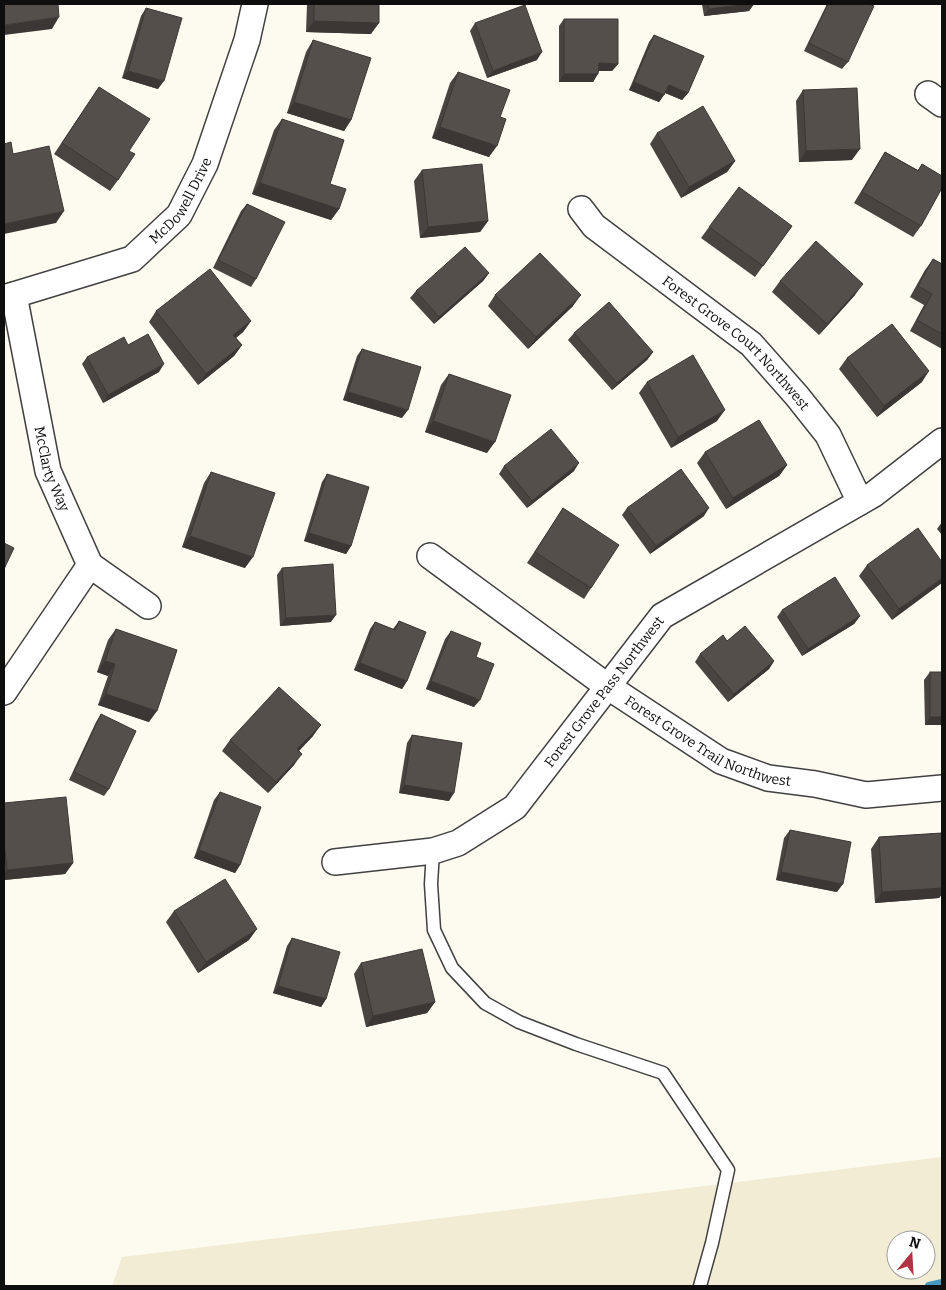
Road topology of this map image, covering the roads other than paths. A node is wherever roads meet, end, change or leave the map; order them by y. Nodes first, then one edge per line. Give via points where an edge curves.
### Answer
1 (254, 4) edge
2 (581, 209) dead end
3 (9, 297) edge
4 (942, 441) edge
5 (860, 502) junction
6 (430, 556) dead end
7 (90, 565) junction
8 (148, 606) dead end
9 (607, 686) junction
10 (4, 692) edge
11 (942, 788) edge
12 (433, 852) junction
13 (335, 862) dead end
14 (700, 1286) edge

1 - 3 street, McDowell Drive via 247,40 204,164 179,215 132,259
2 - 5 street, Forest Grove Court Northwest via 594,226 751,344 828,435
3 - 7 street, McClarty Way via 48,471
4 - 5 street, Forest Grove Pass Northwest
5 - 9 street, Forest Grove Pass Northwest via 662,616
6 - 9 street, Forest Grove Trail Northwest
7 - 8 street
7 - 10 street
9 - 11 street, Forest Grove Trail Northwest via 721,761 768,778 866,795
9 - 12 street, Forest Grove Pass Northwest via 515,807 458,843
12 - 13 street, Forest Grove Pass Northwest
12 - 14 lane via 430,884 434,930 452,968 485,1003 519,1022 662,1073 728,1170

